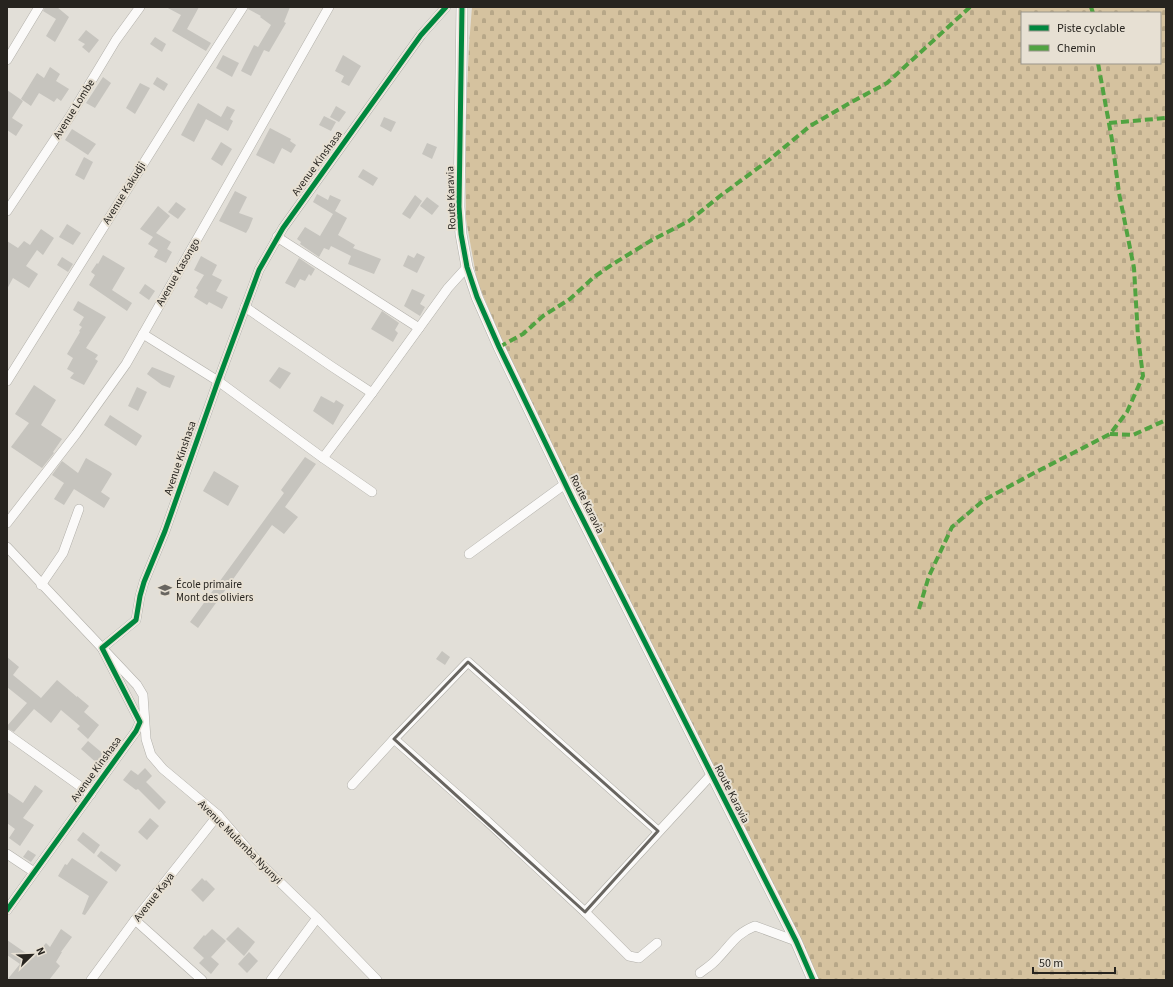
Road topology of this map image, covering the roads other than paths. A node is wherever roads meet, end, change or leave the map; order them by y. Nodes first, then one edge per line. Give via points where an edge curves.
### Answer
1 (39, 7) edge
2 (140, 7) edge
3 (243, 7) edge
4 (329, 7) edge
5 (446, 7) edge
6 (462, 7) edge
7 (7, 60) edge
8 (7, 210) edge
9 (277, 236) junction
10 (467, 267) junction
11 (245, 307) junction
12 (419, 328) junction
13 (143, 334) junction
14 (7, 381) edge
15 (218, 381) junction
16 (372, 393) junction
17 (323, 458) junction
18 (565, 484) junction
19 (372, 492) dead end
20 (79, 509) dead end
21 (7, 523) edge
22 (7, 548) edge
23 (469, 554) dead end
24 (41, 585) junction
25 (102, 648) junction
26 (7, 734) edge
27 (394, 739) junction
28 (711, 775) junction
29 (352, 785) dead end
30 (91, 794) junction
31 (218, 815) junction
32 (658, 831) junction
33 (7, 854) edge
34 (34, 872) junction
35 (7, 910) edge
36 (585, 912) junction
37 (317, 918) junction
38 (135, 920) junction
39 (796, 941) junction
40 (657, 943) dead end
41 (700, 973) dead end
42 (91, 980) edge
43 (202, 980) edge
44 (271, 980) edge
45 (378, 980) edge
46 (813, 980) edge

1 - 7 street
2 - 8 street, Avenue Lombe
3 - 14 street, Avenue Kakudji
4 - 13 street, Avenue Kasongo
5 - 9 street, Avenue Kinshasa via 421,36
6 - 10 street, Route Karavia via 459,207
9 - 11 street, Avenue Kinshasa via 259,270
9 - 12 street
10 - 12 street
10 - 18 street, Route Karavia via 499,347
11 - 15 street, Avenue Kinshasa
11 - 16 street
12 - 16 street
13 - 15 street
13 - 21 street, Avenue Kasongo via 126,364 76,434
15 - 17 street
15 - 25 street, Avenue Kinshasa via 165,531 144,582 136,620
16 - 17 street
17 - 19 street
18 - 23 street
18 - 28 street, Route Karavia
20 - 24 street via 63,553
22 - 24 street, Avenue Mulamba Nyunyi
24 - 25 street, Avenue Mulamba Nyunyi
25 - 30 street, Avenue Kinshasa via 140,722 130,741
25 - 31 street, Avenue Mulamba Nyunyi via 137,685 142,695 146,739 151,755 163,769
26 - 30 street
27 - 29 street
27 - 32 street via 468,662
27 - 36 street via 488,821
28 - 32 street
28 - 39 street, Route Karavia
30 - 34 street, Avenue Kinshasa
31 - 37 street, Avenue Mulamba Nyunyi via 257,860
31 - 38 street, Avenue Kaya
32 - 36 street
33 - 34 street
34 - 35 street, Avenue Kinshasa
36 - 40 street via 629,956 638,958
37 - 44 street
37 - 45 street, Avenue Mulamba Nyunyi
38 - 42 street, Avenue Kaya
38 - 43 street
39 - 41 street via 755,926 733,940 716,960
39 - 46 street, Route Karavia

